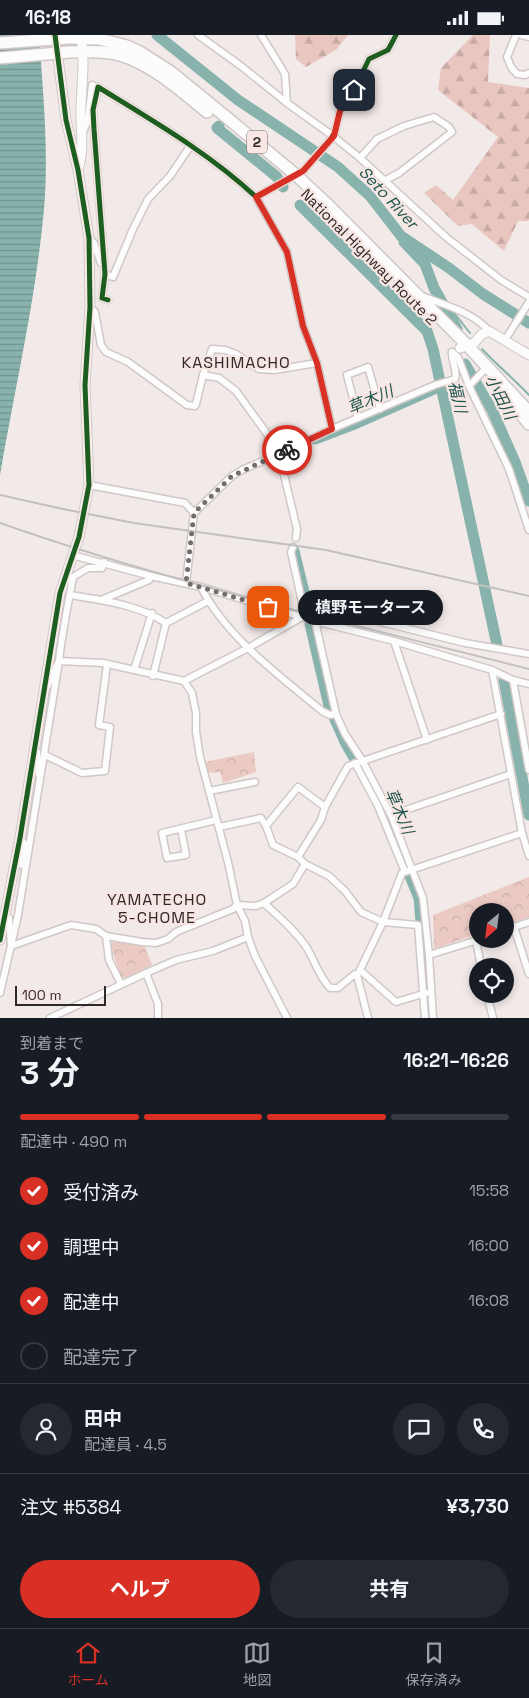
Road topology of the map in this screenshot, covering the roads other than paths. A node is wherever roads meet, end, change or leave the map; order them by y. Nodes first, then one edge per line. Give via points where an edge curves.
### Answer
1 (55, 35) edge
2 (198, 35) edge
3 (261, 35) edge
4 (396, 35) edge
5 (516, 35) edge
6 (521, 35) edge
7 (82, 37) edge
8 (529, 37) edge
9 (0, 43) edge
10 (84, 52) junction
11 (0, 58) edge
12 (529, 73) edge
13 (98, 87) junction
14 (287, 103) junction
15 (81, 135) junction
16 (332, 137) junction
17 (191, 145) junction
18 (360, 158) junction
19 (78, 170) junction
20 (290, 178) junction
21 (384, 181) junction
22 (256, 197) junction
23 (89, 238) junction
24 (104, 275) junction
25 (418, 295) junction
26 (529, 297) edge
27 (108, 300) dead end
28 (529, 302) edge
29 (90, 307) junction
30 (489, 331) junction
31 (507, 338) junction
32 (460, 348) junction
33 (529, 355) edge
34 (317, 363) junction
35 (483, 372) junction
36 (204, 375) junction
37 (470, 385) junction
38 (380, 409) junction
39 (529, 412) edge
40 (358, 419) junction
41 (529, 424) edge
42 (332, 429) junction
43 (280, 454) junction
44 (89, 485) junction
45 (194, 513) junction
46 (529, 530) edge
47 (296, 537) dead end
48 (292, 547) dead end
49 (72, 555) junction
50 (104, 563) junction
51 (151, 576) junction
52 (186, 583) junction
53 (201, 587) junction
54 (60, 593) junction
55 (70, 595) junction
56 (100, 600) junction
57 (208, 601) junction
58 (302, 602) junction
59 (152, 613) junction
60 (302, 617) junction
61 (315, 621) junction
62 (166, 623) junction
63 (62, 629) junction
64 (394, 641) junction
65 (248, 648) junction
66 (529, 654) edge
67 (60, 661) junction
68 (107, 665) junction
69 (134, 670) junction
70 (492, 670) junction
71 (152, 675) junction
72 (512, 680) junction
73 (184, 681) junction
74 (529, 684) edge
75 (42, 696) junction
76 (334, 714) junction
77 (501, 714) junction
78 (426, 740) junction
79 (36, 741) junction
80 (45, 755) junction
81 (358, 762) junction
82 (529, 770) edge
83 (511, 773) junction
84 (255, 782) dead end
85 (40, 783) junction
86 (209, 791) junction
87 (325, 807) junction
88 (391, 815) junction
89 (218, 823) junction
90 (266, 826) junction
91 (181, 829) junction
92 (522, 833) junction
93 (20, 838) junction
94 (529, 856) edge
95 (298, 857) junction
96 (305, 864) junction
97 (409, 871) junction
98 (24, 877) junction
99 (264, 903) junction
100 (237, 905) junction
101 (5, 916) junction
102 (382, 922) junction
103 (529, 922) edge
104 (422, 925) junction
105 (514, 927) joint
106 (106, 936) junction
107 (248, 937) junction
108 (0, 940) edge
109 (469, 943) edge
110 (11, 945) junction
111 (429, 955) junction
112 (146, 973) junction
113 (359, 973) junction
114 (529, 974) edge
115 (121, 984) junction
116 (0, 993) edge
117 (427, 993) junction
118 (490, 1003) edge
119 (50, 1018) edge
120 (158, 1018) edge
121 (287, 1018) edge
122 (368, 1018) edge
123 (425, 1018) edge
124 (433, 1018) edge
125 (493, 1018) edge

1 - 19 street via 66,120
2 - 14 street
3 - 14 street via 284,74
4 - 16 street via 388,50 369,59 340,111
5 - 12 street via 507,57 517,74
6 - 8 street
7 - 9 highway, National Highway Route 2 / 2, bridge
7 - 10 street
7 - 20 highway, National Highway Route 2 / 2 via 120,44 154,60 211,105
10 - 11 highway, National Highway Route 2 / 2, bridge
10 - 15 street
10 - 20 highway, National Highway Route 2 / 2 via 120,55 146,67 187,95
13 - 15 street via 92,85 88,120
13 - 17 street
13 - 24 street via 93,111
14 - 16 street
15 - 19 street via 82,156
16 - 18 street
16 - 20 street
17 - 22 street
17 - 24 street via 170,176 148,199 113,277
18 - 21 street
18 - 21 street via 377,139 404,126 434,117 448,127 452,133
19 - 23 street
20 - 22 street
20 - 25 highway, National Highway Route 2 / 2
20 - 32 highway, National Highway Route 2 / 2
21 - 26 street via 446,237 501,280
22 - 34 street via 287,252 303,326
23 - 24 street via 94,243
23 - 29 street
24 - 27 street via 102,298
25 - 30 street via 467,314
25 - 32 highway, National Highway Route 2 / 2
28 - 31 street
29 - 36 street via 95,313 101,345 106,352 128,362 187,405 195,406
29 - 44 street via 86,385
30 - 31 street
30 - 32 street via 474,343
31 - 33 street
32 - 35 highway, National Highway Route 2 / 2
32 - 37 street via 458,357
32 - 38 street via 451,356 455,379
34 - 36 street via 274,370 259,369 236,354 212,349
34 - 42 street
35 - 37 street
35 - 39 highway, National Highway Route 2 / 2
35 - 41 highway, National Highway Route 2 / 2
36 - 43 street via 219,378 236,391
37 - 46 street via 509,469
38 - 40 street
38 - 40 street via 368,367 347,375
40 - 42 street
42 - 43 street
43 - 45 street via 232,476
43 - 47 street
44 - 45 street via 185,503
44 - 49 street via 79,537
45 - 52 street
48 - 58 street
49 - 50 street
49 - 54 street
50 - 51 street
50 - 55 street via 102,568 88,568 73,577
51 - 52 street
51 - 56 street via 149,580
52 - 53 street
53 - 57 street
53 - 60 street
54 - 63 street
54 - 75 street
55 - 56 street
55 - 63 street
56 - 59 street
57 - 62 street
57 - 65 street
58 - 60 street
58 - 66 street via 465,643
59 - 62 street
59 - 69 street
60 - 61 street
60 - 65 street
61 - 64 street
61 - 76 street
62 - 71 street
63 - 67 street
64 - 70 street
64 - 78 street
65 - 73 street
65 - 76 street via 322,711
67 - 68 street
67 - 75 street
67 - 80 street
68 - 69 street
68 - 80 street via 99,725 110,727 105,771 82,773
69 - 71 street
70 - 72 street
70 - 77 street
71 - 73 street
72 - 74 street
72 - 82 street
73 - 86 street via 192,693 200,757
75 - 79 street
76 - 81 street
77 - 78 street
77 - 83 street
78 - 81 street
79 - 85 street
79 - 93 street
80 - 85 street
81 - 87 street via 348,766
81 - 88 street
81 - 97 street
83 - 88 street
83 - 92 street
84 - 86 street
85 - 98 street
86 - 89 street
87 - 90 street via 298,787
87 - 95 street via 321,820
88 - 97 street
89 - 90 street via 261,818
89 - 91 street
89 - 100 street
90 - 95 street via 273,845
91 - 91 street via 162,833 167,858 186,855
92 - 94 street
92 - 97 street
93 - 98 street via 24,843
93 - 101 street
95 - 96 street
96 - 99 street via 293,884
96 - 102 street via 329,875 361,912
97 - 102 street via 402,873
97 - 104 street via 423,898
98 - 110 street
99 - 100 street
99 - 113 street via 307,948 330,988 338,988
100 - 106 street via 156,943
100 - 107 street
101 - 108 street
101 - 110 street via 9,918
102 - 104 street
102 - 113 street
103 - 105 street
104 - 111 street
104 - 117 street
105 - 114 street
106 - 110 street via 96,929 71,925
106 - 115 street via 109,960
107 - 112 street
107 - 121 street
109 - 111 street
110 - 116 street
111 - 117 street
112 - 115 street
112 - 120 street via 158,1004
113 - 117 street via 396,1002
113 - 122 street
115 - 119 street
117 - 123 street
117 - 124 street
118 - 125 street

